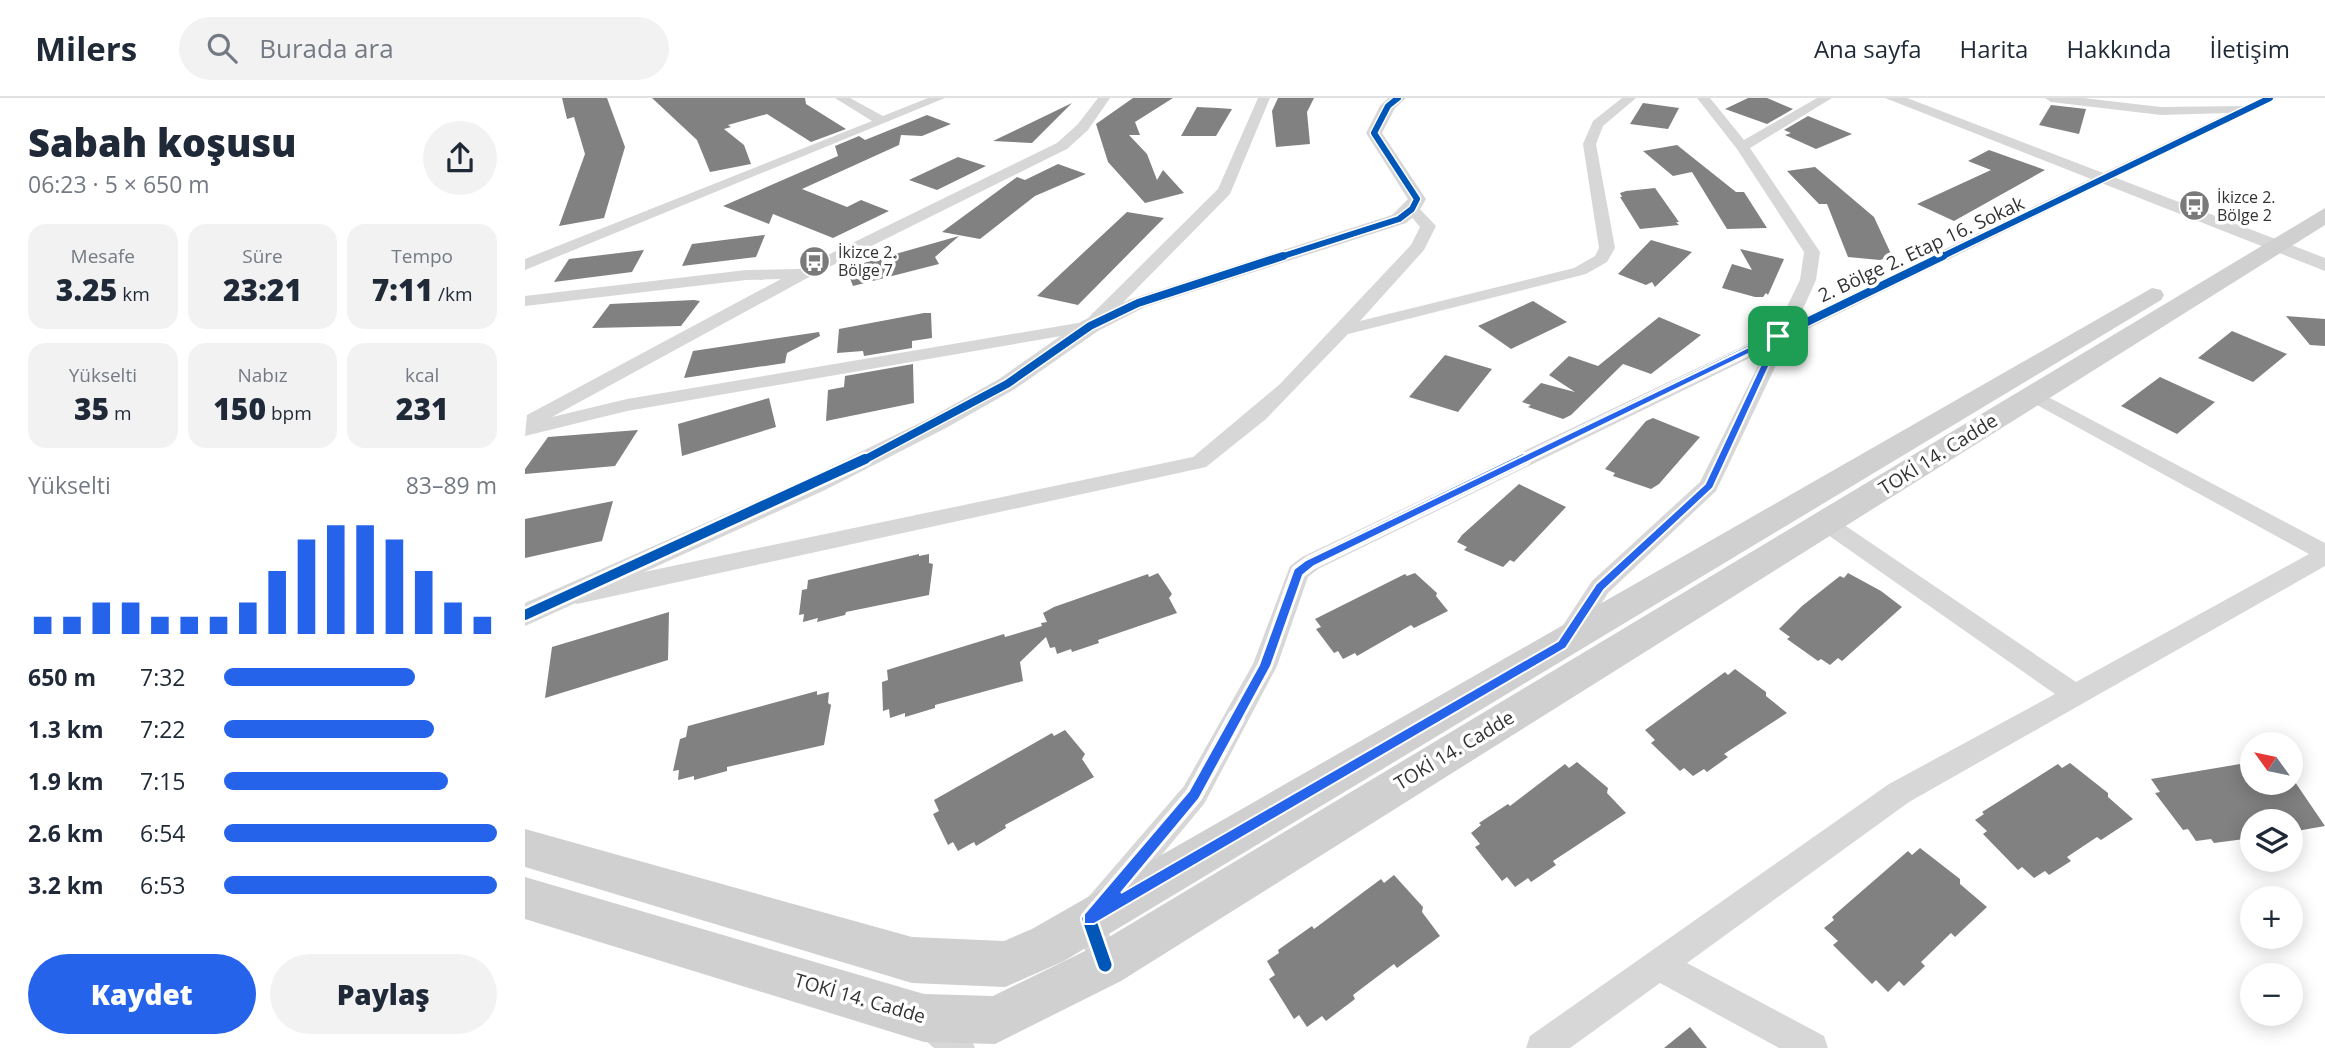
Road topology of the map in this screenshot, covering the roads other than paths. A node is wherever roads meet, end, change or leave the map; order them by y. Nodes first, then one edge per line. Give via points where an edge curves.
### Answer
1 (841, 98) edge
2 (939, 98) edge
3 (1104, 98) edge
4 (1264, 98) edge
5 (1398, 98) edge
6 (1630, 98) edge
7 (1703, 98) edge
8 (1826, 98) edge
9 (1893, 98) edge
10 (2051, 98) edge
11 (2270, 98) edge
12 (2248, 109) junction
13 (882, 121) junction
14 (1742, 147) junction
15 (2103, 181) junction
16 (2325, 191) edge
17 (1412, 209) junction
18 (2325, 215) edge
19 (2262, 241) junction
20 (525, 265) edge
21 (2325, 265) edge
22 (805, 273) junction
23 (525, 301) edge
24 (1090, 326) junction
25 (1341, 331) junction
26 (1778, 336) junction
27 (2033, 396) junction
28 (525, 424) edge
29 (525, 430) edge
30 (1826, 523) junction
31 (2325, 554) edge
32 (568, 597) junction
33 (525, 615) edge
34 (1562, 644) junction
35 (2074, 694) junction
36 (525, 848) edge
37 (525, 898) edge
38 (1089, 919) junction
39 (1105, 965) junction
40 (1659, 965) junction
41 (924, 1018) junction
42 (959, 1048) edge
43 (1542, 1048) edge
44 (1812, 1048) edge

1 - 13 street
2 - 13 street
3 - 22 street via 1062,146
4 - 24 street via 1225,191
5 - 17 street via 1388,106 1374,133 1417,199
6 - 25 street via 1603,117 1590,136 1589,153 1607,248 1601,259 1580,271 1539,283
7 - 14 street
8 - 14 street
9 - 15 street
10 - 12 street via 2161,111
11 - 12 street, 2. Bölge 2. Etap 16. Sokak
12 - 15 street, 2. Bölge 2. Etap 16. Sokak
13 - 20 street
14 - 26 street via 1812,252 1808,280
15 - 19 street
15 - 26 street, 2. Bölge 2. Etap 16. Sokak
16 - 19 main road, TOKİ 14. Cadde
17 - 24 street via 1399,219 1139,303
17 - 25 street via 1428,226 1418,247
18 - 19 main road, TOKİ 14. Cadde
19 - 21 street
19 - 27 main road, TOKİ 14. Cadde
19 - 34 main road, TOKİ 14. Cadde
22 - 23 street via 746,275
22 - 28 street
24 - 29 street via 627,405
24 - 32 street via 1007,384 938,423
25 - 32 street via 1229,442 1199,462
26 - 34 street via 1709,486 1600,587
26 - 38 street, 2. Bölge 2. Etap 16. Sokak via 1298,572 1265,666 1194,795
27 - 30 main road, TOKİ 14. Cadde
27 - 31 street
30 - 35 street
30 - 39 main road, TOKİ 14. Cadde
31 - 35 street
32 - 33 street
34 - 38 main road, TOKİ 14. Cadde
35 - 40 street via 1899,793
36 - 38 main road, TOKİ 14. Cadde via 912,960 1005,964 1048,945
37 - 41 main road, TOKİ 14. Cadde
38 - 39 street
39 - 41 main road, TOKİ 14. Cadde via 995,1020
40 - 43 street
40 - 44 street
41 - 42 street

